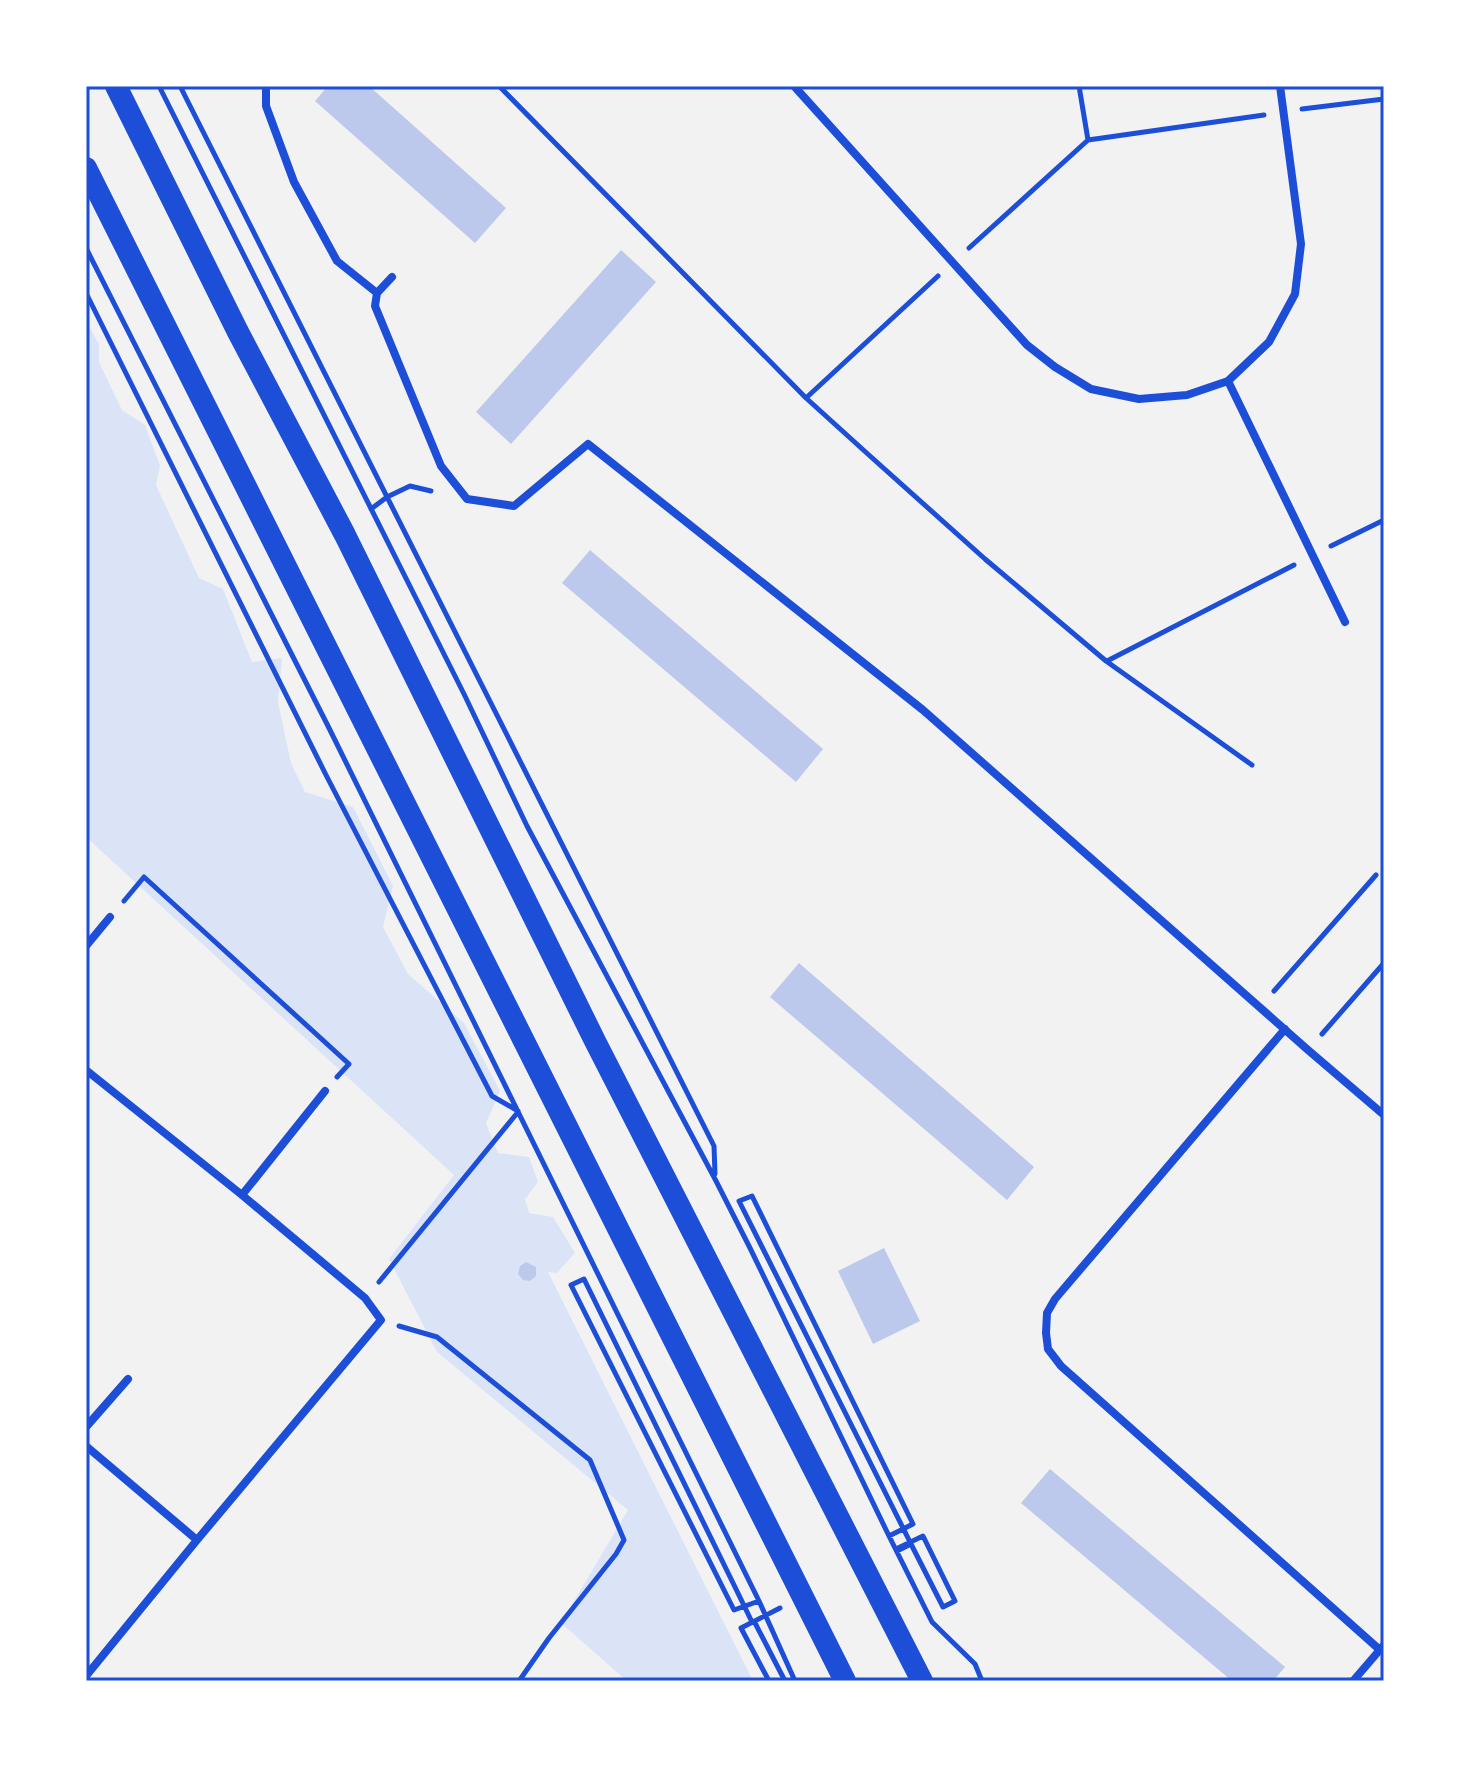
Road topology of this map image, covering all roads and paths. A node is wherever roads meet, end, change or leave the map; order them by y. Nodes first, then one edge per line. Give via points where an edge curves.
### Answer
1 (116, 86) edge
2 (159, 86) edge
3 (180, 86) edge
4 (266, 86) edge
5 (499, 86) edge
6 (794, 86) edge
7 (1079, 86) edge
8 (1280, 86) edge
9 (1384, 99) edge
10 (1284, 112) junction
11 (1088, 140) junction
12 (86, 168) edge
13 (86, 248) edge
14 (953, 262) junction
15 (392, 277) dead end
16 (86, 293) edge
17 (377, 293) junction
18 (1228, 381) junction
19 (806, 398) junction
20 (387, 497) junction
21 (467, 499) junction
22 (371, 509) junction
23 (1384, 520) edge
24 (1313, 555) junction
25 (1345, 622) dead end
26 (1106, 661) junction
27 (1252, 765) dead end
28 (1376, 875) dead end
29 (110, 917) joint
30 (86, 946) edge
31 (1384, 963) edge
32 (1260, 1007) junction
33 (1285, 1029) junction
34 (1308, 1050) junction
35 (86, 1070) edge
36 (325, 1091) joint
37 (518, 1112) junction
38 (1384, 1115) edge
39 (715, 1179) junction
40 (242, 1195) junction
41 (365, 1298) junction
42 (381, 1320) junction
43 (128, 1379) dead end
44 (86, 1427) edge
45 (86, 1446) edge
46 (889, 1536) junction
47 (197, 1540) junction
48 (897, 1551) junction
49 (759, 1601) junction
50 (765, 1614) junction
51 (1382, 1647) edge
52 (86, 1676) edge
53 (519, 1681) edge
54 (769, 1681) edge
55 (785, 1681) edge
56 (795, 1681) edge
57 (845, 1681) edge
58 (922, 1681) edge
59 (982, 1681) edge
60 (1353, 1681) edge

1 - 58 highway
2 - 22 path
3 - 20 path
4 - 17 street via 266,106 294,182 337,261
5 - 19 path
6 - 14 street
7 - 11 path
8 - 10 street
9 - 10 path
10 - 11 path
10 - 18 street via 1301,244 1295,294 1269,342
11 - 14 path
12 - 57 highway
13 - 37 path
14 - 18 street via 1027,345 1091,389 1139,399 1187,395
14 - 19 path
15 - 17 street
16 - 37 path via 492,1096
17 - 21 street via 375,306 441,466
18 - 24 street
19 - 26 path
20 - 21 path via 410,486
20 - 22 path
20 - 39 path via 714,1146
21 - 32 street via 514,506 588,444 923,710
22 - 39 path via 527,826
23 - 24 path
24 - 25 street
24 - 26 path
26 - 27 path
28 - 32 path
29 - 30 street
29 - 36 path via 144,877 349,1064
31 - 34 path
32 - 33 street
33 - 34 street
33 - 51 street via 1055,1299 1047,1313 1048,1349 1061,1366
34 - 38 street
35 - 40 street
36 - 40 street
37 - 41 path
37 - 49 path
39 - 46 path
40 - 41 street
41 - 42 street
42 - 47 street
42 - 53 path via 437,1337 590,1460 624,1540
43 - 44 street
45 - 47 street
46 - 48 path
46 - 48 path via 913,1524 752,1196 739,1201 910,1542 923,1536 955,1601 943,1607 911,1544
47 - 52 street
48 - 59 path via 932,1622 975,1664
49 - 50 path
49 - 54 path via 734,1610 571,1285 584,1279 752,1622 741,1628
50 - 55 path via 754,1620
50 - 56 path
51 - 60 street

